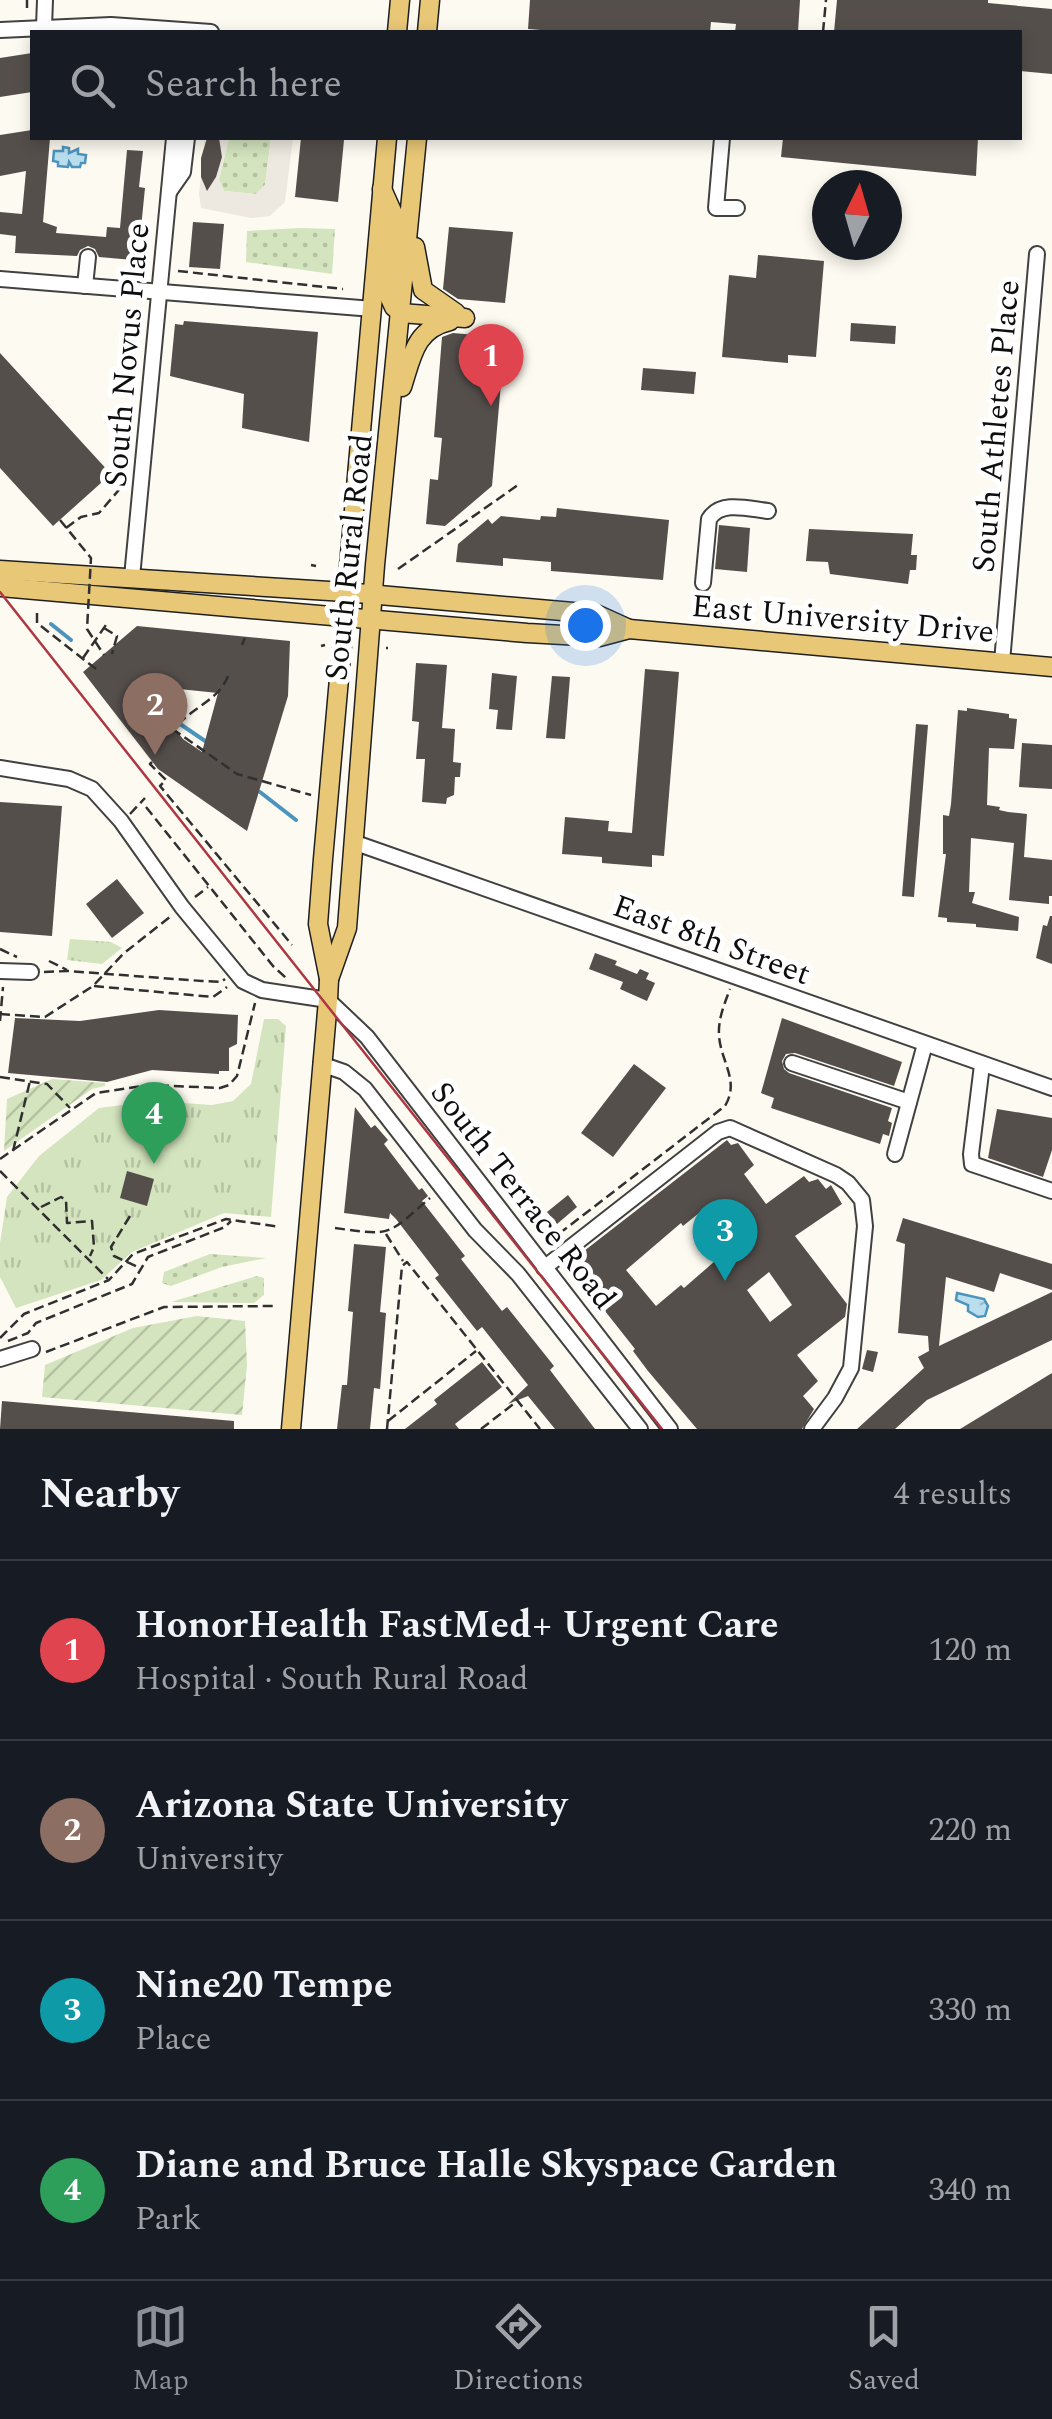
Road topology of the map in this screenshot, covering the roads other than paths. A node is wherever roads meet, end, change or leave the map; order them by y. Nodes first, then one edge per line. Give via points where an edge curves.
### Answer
1 (44, 0) edge
2 (400, 0) edge
3 (430, 0) edge
4 (44, 27) junction
5 (77, 29) edge
6 (0, 30) edge
7 (130, 30) edge
8 (397, 30) edge
9 (427, 30) edge
10 (174, 140) edge
11 (187, 140) edge
12 (387, 140) edge
13 (418, 140) edge
14 (722, 140) edge
15 (382, 188) junction
16 (169, 192) junction
17 (737, 208) dead end
18 (410, 218) junction
19 (1037, 254) dead end
20 (88, 256) dead end
21 (0, 279) edge
22 (85, 286) junction
23 (160, 292) junction
24 (373, 310) junction
25 (402, 313) junction
26 (465, 318) junction
27 (391, 426) junction
28 (768, 511) dead end
29 (0, 570) edge
30 (132, 577) junction
31 (704, 583) dead end
32 (0, 587) edge
33 (345, 592) junction
34 (372, 594) junction
35 (343, 617) junction
36 (370, 620) junction
37 (628, 629) junction
38 (1002, 662) junction
39 (1052, 667) edge
40 (0, 768) edge
41 (353, 842) junction
42 (318, 924) junction
43 (347, 928) junction
44 (3, 972) edge
45 (30, 972) road end
46 (329, 979) junction
47 (328, 1000) junction
48 (924, 1044) junction
49 (792, 1063) dead end
50 (321, 1064) junction
51 (982, 1064) junction
52 (1052, 1088) edge
53 (909, 1102) junction
54 (894, 1154) dead end
55 (1052, 1191) edge
56 (544, 1268) junction
57 (39, 1351) road end
58 (0, 1360) edge
59 (291, 1429) edge
60 (640, 1429) edge
61 (670, 1429) edge
62 (812, 1429) edge

1 - 4 street
2 - 8 main road
3 - 9 main road
4 - 5 street
4 - 6 street
5 - 7 street
10 - 16 street, South Novus Place
11 - 16 street via 183,172
12 - 15 main road, South Rural Road
13 - 18 main road, South Rural Road
14 - 17 street via 716,208
15 - 24 main road, South Rural Road
15 - 25 main road via 395,218 388,296
16 - 23 street, South Novus Place
18 - 25 main road, South Rural Road
18 - 26 main road via 423,290
19 - 38 street, South Athletes Place
20 - 22 street
21 - 22 street
22 - 23 street
23 - 24 street
23 - 30 street, South Novus Place
24 - 33 main road, South Rural Road
25 - 26 main road
25 - 27 main road, South Rural Road
26 - 27 main road via 419,337
27 - 34 main road, South Rural Road
28 - 31 street via 714,512
29 - 30 main road, East University Drive
30 - 33 main road, East University Drive
32 - 35 main road, East University Drive
33 - 34 main road, East University Drive
33 - 35 main road, South Rural Road
34 - 36 main road, South Rural Road
34 - 37 main road, East University Drive via 596,614
35 - 36 main road, East University Drive
35 - 42 main road, South Rural Road
36 - 37 main road, East University Drive via 599,637
36 - 41 main road, South Rural Road
37 - 38 main road, East University Drive
38 - 39 main road, East University Drive
40 - 47 street via 81,782 102,797 233,971 262,990
41 - 43 main road, South Rural Road
41 - 48 street, East 8th Street
42 - 43 street
42 - 46 main road, South Rural Road
43 - 46 main road, South Rural Road
44 - 45 street
46 - 47 main road, South Rural Road
47 - 50 main road, South Rural Road
47 - 56 street, South Terrace Road via 367,1037
48 - 51 street, East 8th Street
48 - 53 street
49 - 53 street
50 - 59 main road, South Rural Road
50 - 60 street, South Terrace Road via 365,1089
51 - 52 street, East 8th Street
51 - 55 street via 972,1164
53 - 54 street
56 - 61 street, South Terrace Road
56 - 62 street via 730,1128 836,1176 856,1191 864,1208 855,1346 851,1368
57 - 58 street

